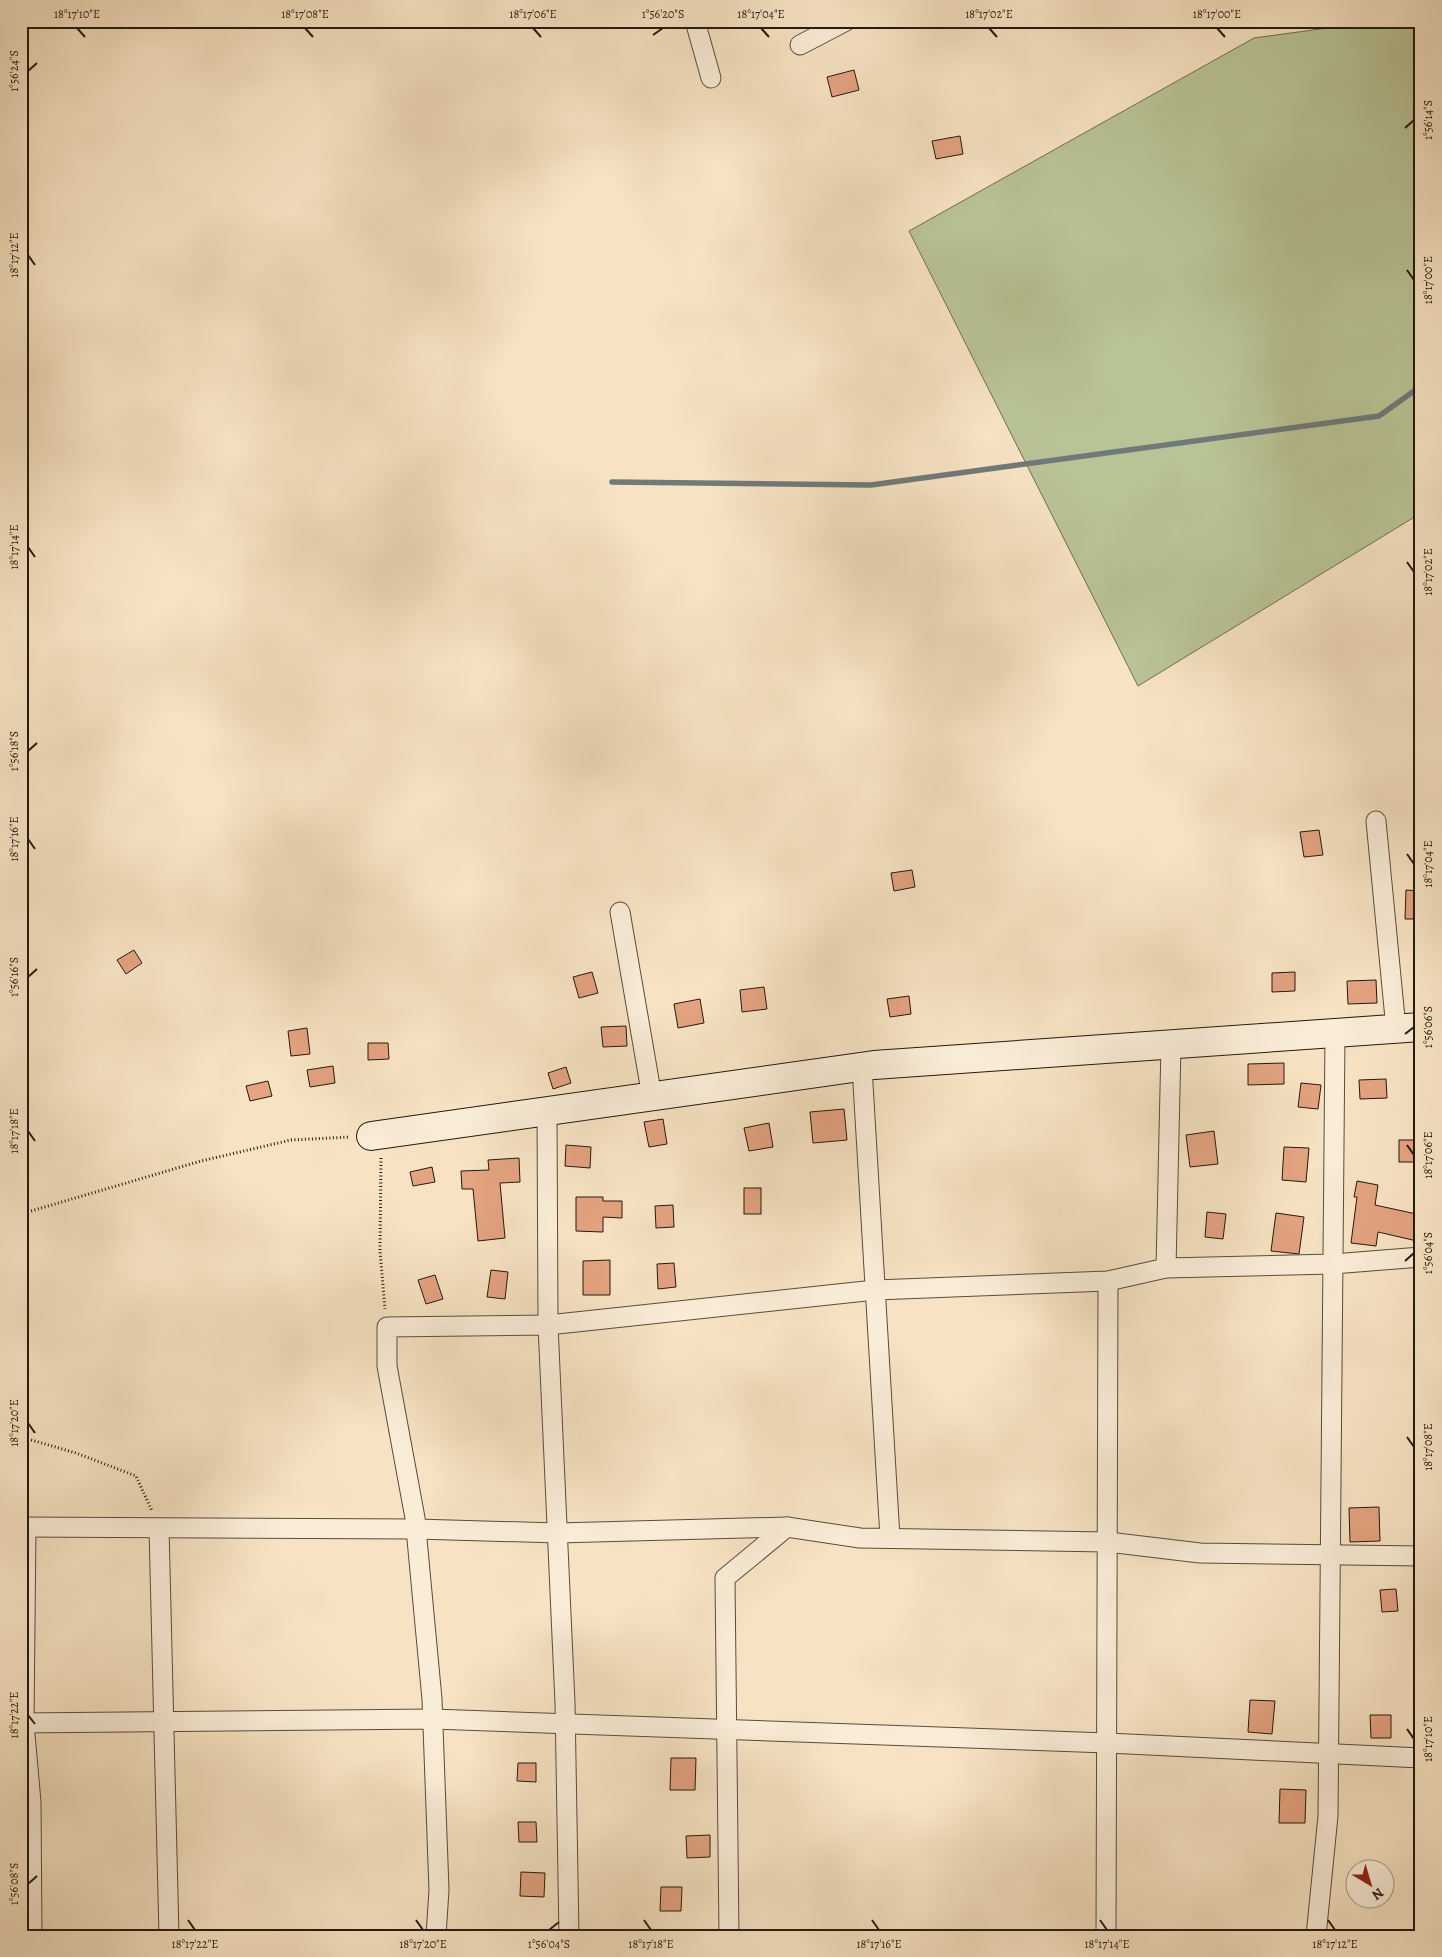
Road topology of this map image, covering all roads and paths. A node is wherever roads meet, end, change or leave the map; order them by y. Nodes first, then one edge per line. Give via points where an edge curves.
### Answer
1 (696, 21) edge
2 (843, 22) edge
3 (800, 45) dead end
4 (711, 78) dead end
5 (1376, 821) dead end
6 (620, 912) dead end
7 (1408, 1028) edge
8 (1336, 1033) junction
9 (1171, 1045) junction
10 (862, 1068) junction
11 (652, 1097) junction
12 (547, 1111) junction
13 (376, 1135) junction
14 (21, 1214) edge
15 (1421, 1257) edge
16 (1333, 1264) junction
17 (1166, 1268) junction
18 (1108, 1281) junction
19 (875, 1290) junction
20 (548, 1325) junction
21 (386, 1327) junction
22 (21, 1437) edge
23 (24, 1527) edge
24 (159, 1528) junction
25 (787, 1528) junction
26 (416, 1529) junction
27 (557, 1533) junction
28 (890, 1538) junction
29 (1108, 1542) junction
30 (1330, 1556) junction
31 (1421, 1556) edge
32 (432, 1719) junction
33 (164, 1720) junction
34 (23, 1723) edge
35 (565, 1723) junction
36 (727, 1731) junction
37 (1107, 1743) junction
38 (1328, 1754) junction
39 (1421, 1758) edge
40 (32, 1936) edge
41 (168, 1936) edge
42 (436, 1936) edge
43 (569, 1936) edge
44 (729, 1936) edge
45 (1106, 1936) edge
46 (1316, 1936) edge

1 - 4 street
2 - 3 street
5 - 7 street
6 - 11 street
7 - 8 street
8 - 9 street
8 - 16 street
9 - 10 street
9 - 17 street
10 - 11 street
10 - 19 street
11 - 12 street
12 - 13 street
12 - 20 street
13 - 14 path via 282,1142 201,1161
13 - 21 path
15 - 16 street
16 - 17 street
16 - 30 street
17 - 18 street
18 - 19 street
18 - 29 street
19 - 20 street
19 - 28 street
20 - 21 street
20 - 27 street
21 - 26 street via 387,1366
22 - 24 path via 76,1453 136,1476
23 - 24 street
23 - 34 street
24 - 26 street
24 - 33 street
25 - 27 street
25 - 28 street via 860,1538
25 - 36 street via 725,1578
26 - 27 street
26 - 32 street
27 - 35 street
28 - 29 street
29 - 30 street via 1200,1553
29 - 37 street
30 - 31 street
30 - 38 street
32 - 33 street
32 - 35 street
32 - 42 street via 439,1890
33 - 34 street
33 - 41 street
34 - 40 street via 31,1802
35 - 36 street
35 - 43 street
36 - 37 street
36 - 44 street
37 - 38 street
37 - 45 street
38 - 39 street
38 - 46 street via 1328,1816

